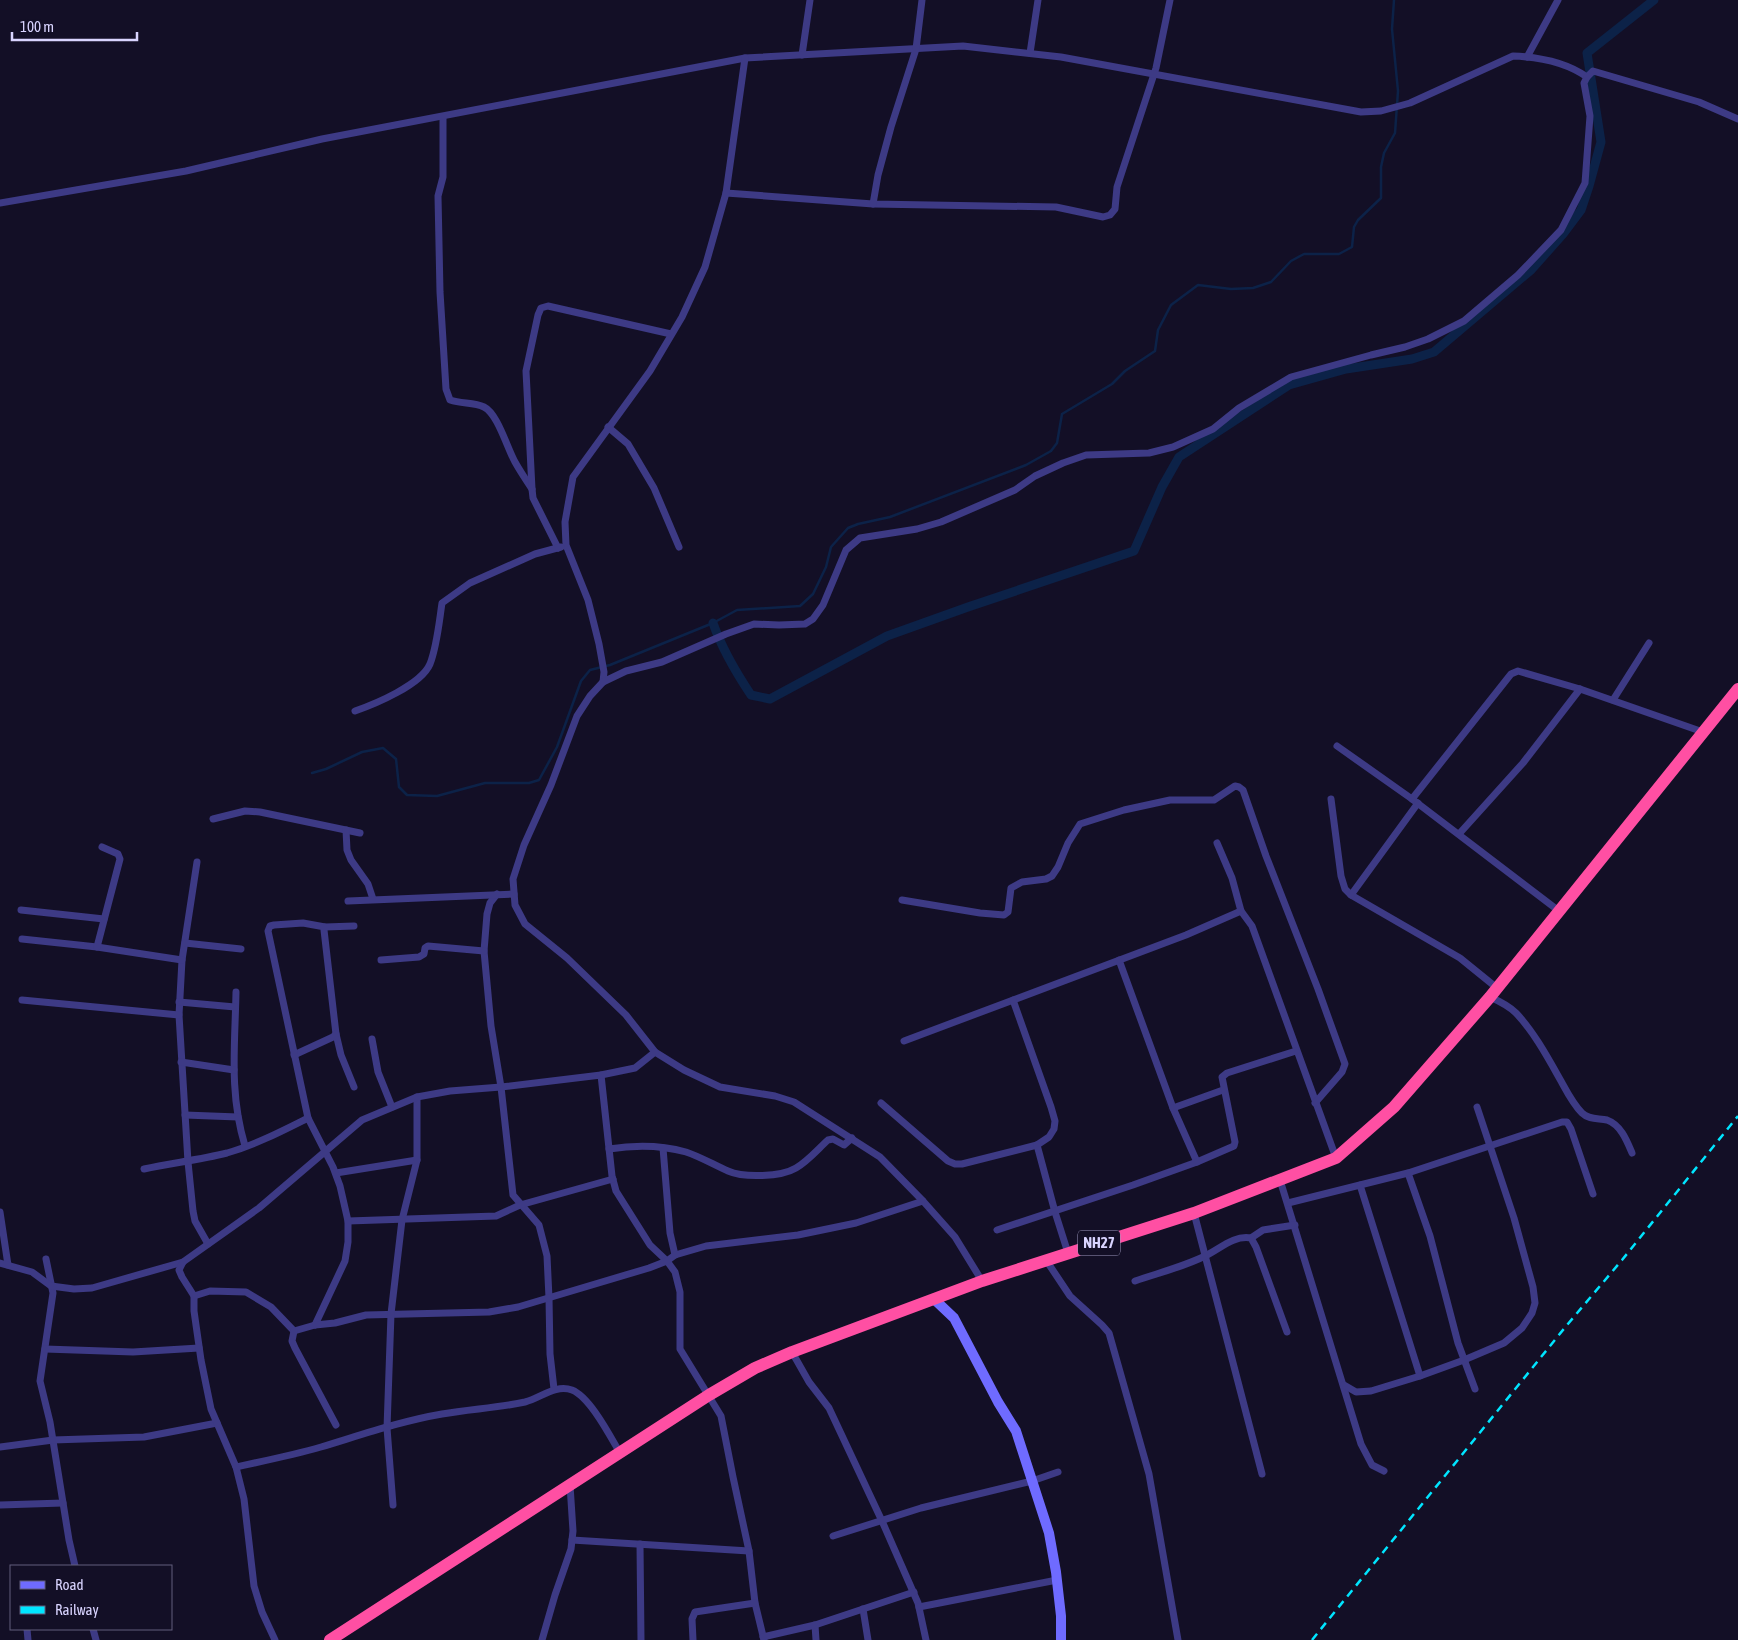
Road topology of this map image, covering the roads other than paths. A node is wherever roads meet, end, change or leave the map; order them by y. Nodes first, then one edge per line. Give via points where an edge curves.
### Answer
1 (810, 0) edge
2 (922, 0) edge
3 (1038, 0) edge
4 (1170, 0) edge
5 (1558, 0) edge
6 (916, 49) junction
7 (1030, 54) junction
8 (802, 55) junction
9 (1527, 57) junction
10 (744, 58) junction
11 (1154, 74) junction
12 (1587, 77) junction
13 (443, 117) junction
14 (1738, 119) edge
15 (726, 193) junction
16 (0, 203) edge
17 (873, 204) junction
18 (671, 334) junction
19 (608, 427) junction
20 (532, 489) junction
21 (566, 545) junction
22 (679, 547) dead end
23 (558, 548) junction
24 (1649, 643) dead end
25 (603, 682) junction
26 (1580, 689) junction
27 (1738, 689) edge
28 (1613, 700) junction
29 (355, 711) dead end
30 (1703, 732) junction
31 (1337, 746) dead end
32 (1331, 799) dead end
33 (1415, 801) junction
34 (213, 819) dead end
35 (346, 830) junction
36 (360, 832) dead end
37 (1459, 834) junction
38 (1217, 842) dead end
39 (102, 847) dead end
40 (197, 862) dead end
41 (497, 894) junction
42 (514, 894) junction
43 (1352, 895) junction
44 (373, 899) junction
45 (902, 900) dead end
46 (348, 901) dead end
47 (21, 910) dead end
48 (1242, 911) junction
49 (1559, 911) junction
50 (104, 919) junction
51 (354, 926) dead end
52 (325, 927) junction
53 (22, 939) dead end
54 (185, 943) junction
55 (97, 947) junction
56 (241, 949) dead end
57 (484, 951) junction
58 (182, 960) junction
59 (381, 960) dead end
60 (1119, 960) junction
61 (236, 992) dead end
62 (1493, 993) junction
63 (22, 1000) dead end
64 (1014, 1000) junction
65 (179, 1002) junction
66 (236, 1007) junction
67 (178, 1015) junction
68 (336, 1034) junction
69 (372, 1039) dead end
70 (904, 1041) dead end
71 (1296, 1051) junction
72 (655, 1052) junction
73 (294, 1055) junction
74 (181, 1062) junction
75 (234, 1070) junction
76 (601, 1075) junction
77 (354, 1087) dead end
78 (501, 1088) junction
79 (1224, 1090) junction
80 (417, 1096) junction
81 (881, 1103) dead end
82 (1315, 1104) junction
83 (392, 1107) junction
84 (1477, 1107) dead end
85 (1173, 1108) junction
86 (185, 1115) junction
87 (238, 1117) junction
88 (308, 1118) junction
89 (852, 1138) junction
90 (1037, 1145) junction
91 (245, 1146) junction
92 (1490, 1146) junction
93 (663, 1148) junction
94 (609, 1149) junction
95 (326, 1152) junction
96 (1632, 1153) dead end
97 (1336, 1158) junction
98 (417, 1160) junction
99 (188, 1162) junction
100 (1197, 1162) junction
101 (144, 1169) dead end
102 (336, 1173) junction
103 (1408, 1173) junction
104 (613, 1179) junction
105 (1280, 1180) junction
106 (1360, 1185) junction
107 (1593, 1194) dead end
108 (923, 1201) junction
109 (1288, 1204) junction
110 (520, 1205) junction
111 (0, 1212) edge
112 (1055, 1212) junction
113 (1194, 1213) junction
114 (402, 1220) junction
115 (348, 1221) junction
116 (1295, 1225) junction
117 (997, 1230) dead end
118 (1251, 1238) junction
119 (208, 1244) junction
120 (1068, 1253) junction
121 (676, 1255) junction
122 (1205, 1256) junction
123 (46, 1258) dead end
124 (1046, 1260) junction
125 (667, 1261) junction
126 (183, 1262) junction
127 (0, 1263) edge
128 (8, 1265) junction
129 (982, 1281) junction
130 (1135, 1281) dead end
131 (51, 1286) junction
132 (194, 1296) junction
133 (549, 1298) junction
134 (935, 1300) junction
135 (391, 1314) junction
136 (315, 1324) junction
137 (294, 1331) junction
138 (1286, 1332) dead end
139 (199, 1348) junction
140 (45, 1349) junction
141 (792, 1352) junction
142 (1464, 1360) junction
143 (1420, 1376) junction
144 (1344, 1385) junction
145 (554, 1389) junction
146 (1475, 1389) dead end
147 (709, 1395) junction
148 (217, 1423) junction
149 (336, 1425) dead end
150 (387, 1428) junction
151 (53, 1440) junction
152 (0, 1447) edge
153 (620, 1453) junction
154 (236, 1467) junction
155 (1384, 1471) dead end
156 (1058, 1472) dead end
157 (1262, 1474) dead end
158 (1032, 1481) junction
159 (570, 1485) junction
160 (63, 1503) junction
161 (0, 1505) edge
162 (394, 1506) dead end
163 (882, 1522) junction
164 (833, 1536) dead end
165 (572, 1540) junction
166 (640, 1544) junction
167 (749, 1551) junction
168 (75, 1565) edge
169 (1057, 1580) junction
170 (914, 1592) junction
171 (756, 1603) junction
172 (919, 1607) junction
173 (863, 1608) junction
174 (814, 1625) junction
175 (764, 1639) edge
176 (275, 1640) edge
177 (330, 1640) edge
178 (542, 1640) edge
179 (641, 1640) edge
180 (693, 1640) edge
181 (816, 1640) edge
182 (868, 1640) edge
183 (926, 1640) edge
184 (1061, 1640) edge
185 (1178, 1640) edge

1 - 8 street
2 - 6 street
3 - 7 street
4 - 11 street
5 - 9 street
6 - 7 street via 963,46
6 - 8 street
6 - 17 street via 890,127
7 - 11 street
8 - 10 street
9 - 11 street via 1512,56 1410,103 1381,111 1361,112
9 - 12 street via 1574,68
10 - 13 street
10 - 15 street
11 - 17 street via 1117,187 1115,210 1110,215 1103,217 1056,207
12 - 14 street via 1593,71 1699,102
12 - 25 street via 1584,84 1590,116 1585,183 1562,230 1518,275 1464,321 1405,348 1291,377 1239,408 1213,429 1173,447 1149,453 1086,455 1042,472 1015,490 941,522 860,538 846,550 823,605 805,624 754,624
13 - 16 street via 322,139 186,171
13 - 20 street via 443,177 438,196 446,389 450,400 487,408
15 - 17 street
15 - 18 street via 705,267
18 - 19 street via 650,371
18 - 20 street via 548,306 541,308 526,371
19 - 21 street via 574,477 565,522
19 - 22 street via 628,444 654,488
20 - 23 street via 533,498
21 - 23 street
21 - 25 street via 588,600 604,672
23 - 29 street via 535,554 470,584 442,603 429,666 418,678 386,699
24 - 28 street
25 - 42 street via 577,716 524,845 513,879
26 - 28 street
26 - 33 street via 1527,672 1511,674
26 - 37 street via 1523,763
27 - 30 highway, NH27
28 - 30 street
30 - 49 highway, NH27
31 - 33 street
32 - 43 street via 1341,876 1345,889
33 - 37 street
33 - 43 street
34 - 35 street via 245,811 260,812
35 - 36 street
35 - 44 street via 347,850 368,884
37 - 49 street
38 - 48 street
39 - 50 street via 118,854 120,859
40 - 54 street
41 - 42 street
41 - 44 street
41 - 57 street via 487,914
42 - 72 street via 515,905 525,924 626,1015
43 - 62 street via 1460,958
44 - 46 street
45 - 82 street via 980,914 1004,915 1008,912 1011,888 1022,882 1052,876 1080,824 1170,800 1214,800 1235,786 1239,787 1243,790 1345,1064
47 - 50 street
48 - 60 street
48 - 71 street via 1252,926
49 - 62 highway, NH27
50 - 55 street
51 - 52 street
52 - 68 street
52 - 73 street via 303,923 268,928
53 - 55 street
54 - 56 street
54 - 58 street
55 - 58 street
57 - 59 street via 428,946 419,957
57 - 78 street
58 - 65 street
60 - 64 street
60 - 85 street
61 - 66 street
62 - 96 street via 1516,1013 1584,1115 1615,1124
62 - 97 highway, NH27 via 1394,1106
63 - 67 street
64 - 70 street
64 - 90 street via 1055,1122 1049,1136
65 - 66 street
65 - 67 street
66 - 75 street
67 - 74 street
68 - 73 street
68 - 77 street
69 - 83 street via 378,1072
71 - 79 street via 1227,1073 1222,1077
71 - 82 street
72 - 76 street via 636,1068
72 - 89 street via 720,1087 794,1102
73 - 88 street
74 - 75 street
74 - 86 street
75 - 87 street
76 - 78 street
76 - 94 street
78 - 80 street
78 - 110 street via 513,1195
79 - 85 street
79 - 100 street via 1234,1146
80 - 83 street
80 - 98 street
81 - 90 street via 954,1164
82 - 97 street
83 - 95 street via 362,1120
84 - 92 street
85 - 100 street
86 - 87 street
86 - 99 street
87 - 91 street
88 - 91 street
88 - 95 street
89 - 93 street via 844,1145 828,1140 795,1168 776,1174 749,1176 729,1172 709,1160 685,1152
89 - 108 street via 880,1157
90 - 112 street
91 - 99 street
92 - 103 street
92 - 107 street via 1567,1122
92 - 142 street via 1514,1218 1535,1302 1522,1328 1504,1343
93 - 94 street via 632,1146
93 - 121 street via 670,1233
94 - 104 street
95 - 102 street
95 - 119 street via 259,1208
97 - 105 highway, NH27
98 - 102 street
98 - 114 street
99 - 101 street
99 - 119 street via 195,1221
100 - 112 street
102 - 115 street
103 - 106 street
103 - 142 street via 1430,1236
104 - 110 street
104 - 125 street via 616,1191 650,1245
105 - 109 street
105 - 113 highway, NH27
106 - 109 street
106 - 143 street
108 - 121 street via 856,1223 798,1235 706,1246
108 - 129 street via 955,1237
109 - 116 street
110 - 114 street via 496,1216
110 - 133 street via 539,1225 547,1256
111 - 128 street
112 - 117 street
112 - 120 street
113 - 120 highway, NH27
113 - 122 street
114 - 115 street
114 - 135 street
115 - 136 street via 345,1261
116 - 118 street via 1264,1230
116 - 144 street
118 - 122 street via 1230,1241
118 - 138 street
119 - 126 street
120 - 124 highway, NH27
121 - 125 street
122 - 130 street
122 - 157 street
123 - 131 street
124 - 129 highway, NH27
124 - 185 street via 1070,1296 1109,1333 1149,1474
125 - 133 street
125 - 147 street via 675,1272 680,1292 680,1349
126 - 131 street via 92,1288
126 - 132 street via 179,1270
127 - 128 street
128 - 131 street via 32,1272
129 - 134 highway, NH27
131 - 140 street via 53,1293
132 - 137 street via 210,1292 246,1292 271,1307
132 - 139 street
133 - 135 street via 489,1312
133 - 145 street
134 - 141 highway, NH27
134 - 158 street via 954,1318 1016,1431
135 - 136 street
135 - 150 street
136 - 137 street
137 - 149 street via 292,1341 295,1348
139 - 140 street via 133,1352
139 - 148 street via 211,1409
140 - 151 street via 40,1381
141 - 147 highway, NH27 via 755,1368
141 - 163 street via 829,1408
142 - 143 street
142 - 146 street
143 - 144 street via 1362,1392
144 - 155 street via 1362,1444 1372,1465
145 - 150 street via 538,1399 442,1414
145 - 153 street via 571,1390 582,1397
147 - 153 highway, NH27
147 - 167 street via 721,1416
148 - 151 street via 144,1437
148 - 154 street
150 - 154 street
150 - 162 street
151 - 152 street
151 - 160 street
153 - 159 highway, NH27
154 - 176 street via 244,1499 254,1586
156 - 158 street
158 - 163 street via 921,1508
158 - 169 street via 1049,1533
159 - 165 street
159 - 177 highway, NH27
160 - 161 street
160 - 168 street
163 - 164 street
163 - 170 street
165 - 166 street
165 - 178 street
166 - 167 street
166 - 179 street
167 - 171 street
169 - 172 street
169 - 184 street
170 - 172 street
170 - 173 street
171 - 175 street
171 - 180 street via 695,1612
172 - 183 street
173 - 174 street
173 - 182 street
174 - 175 street
174 - 181 street

